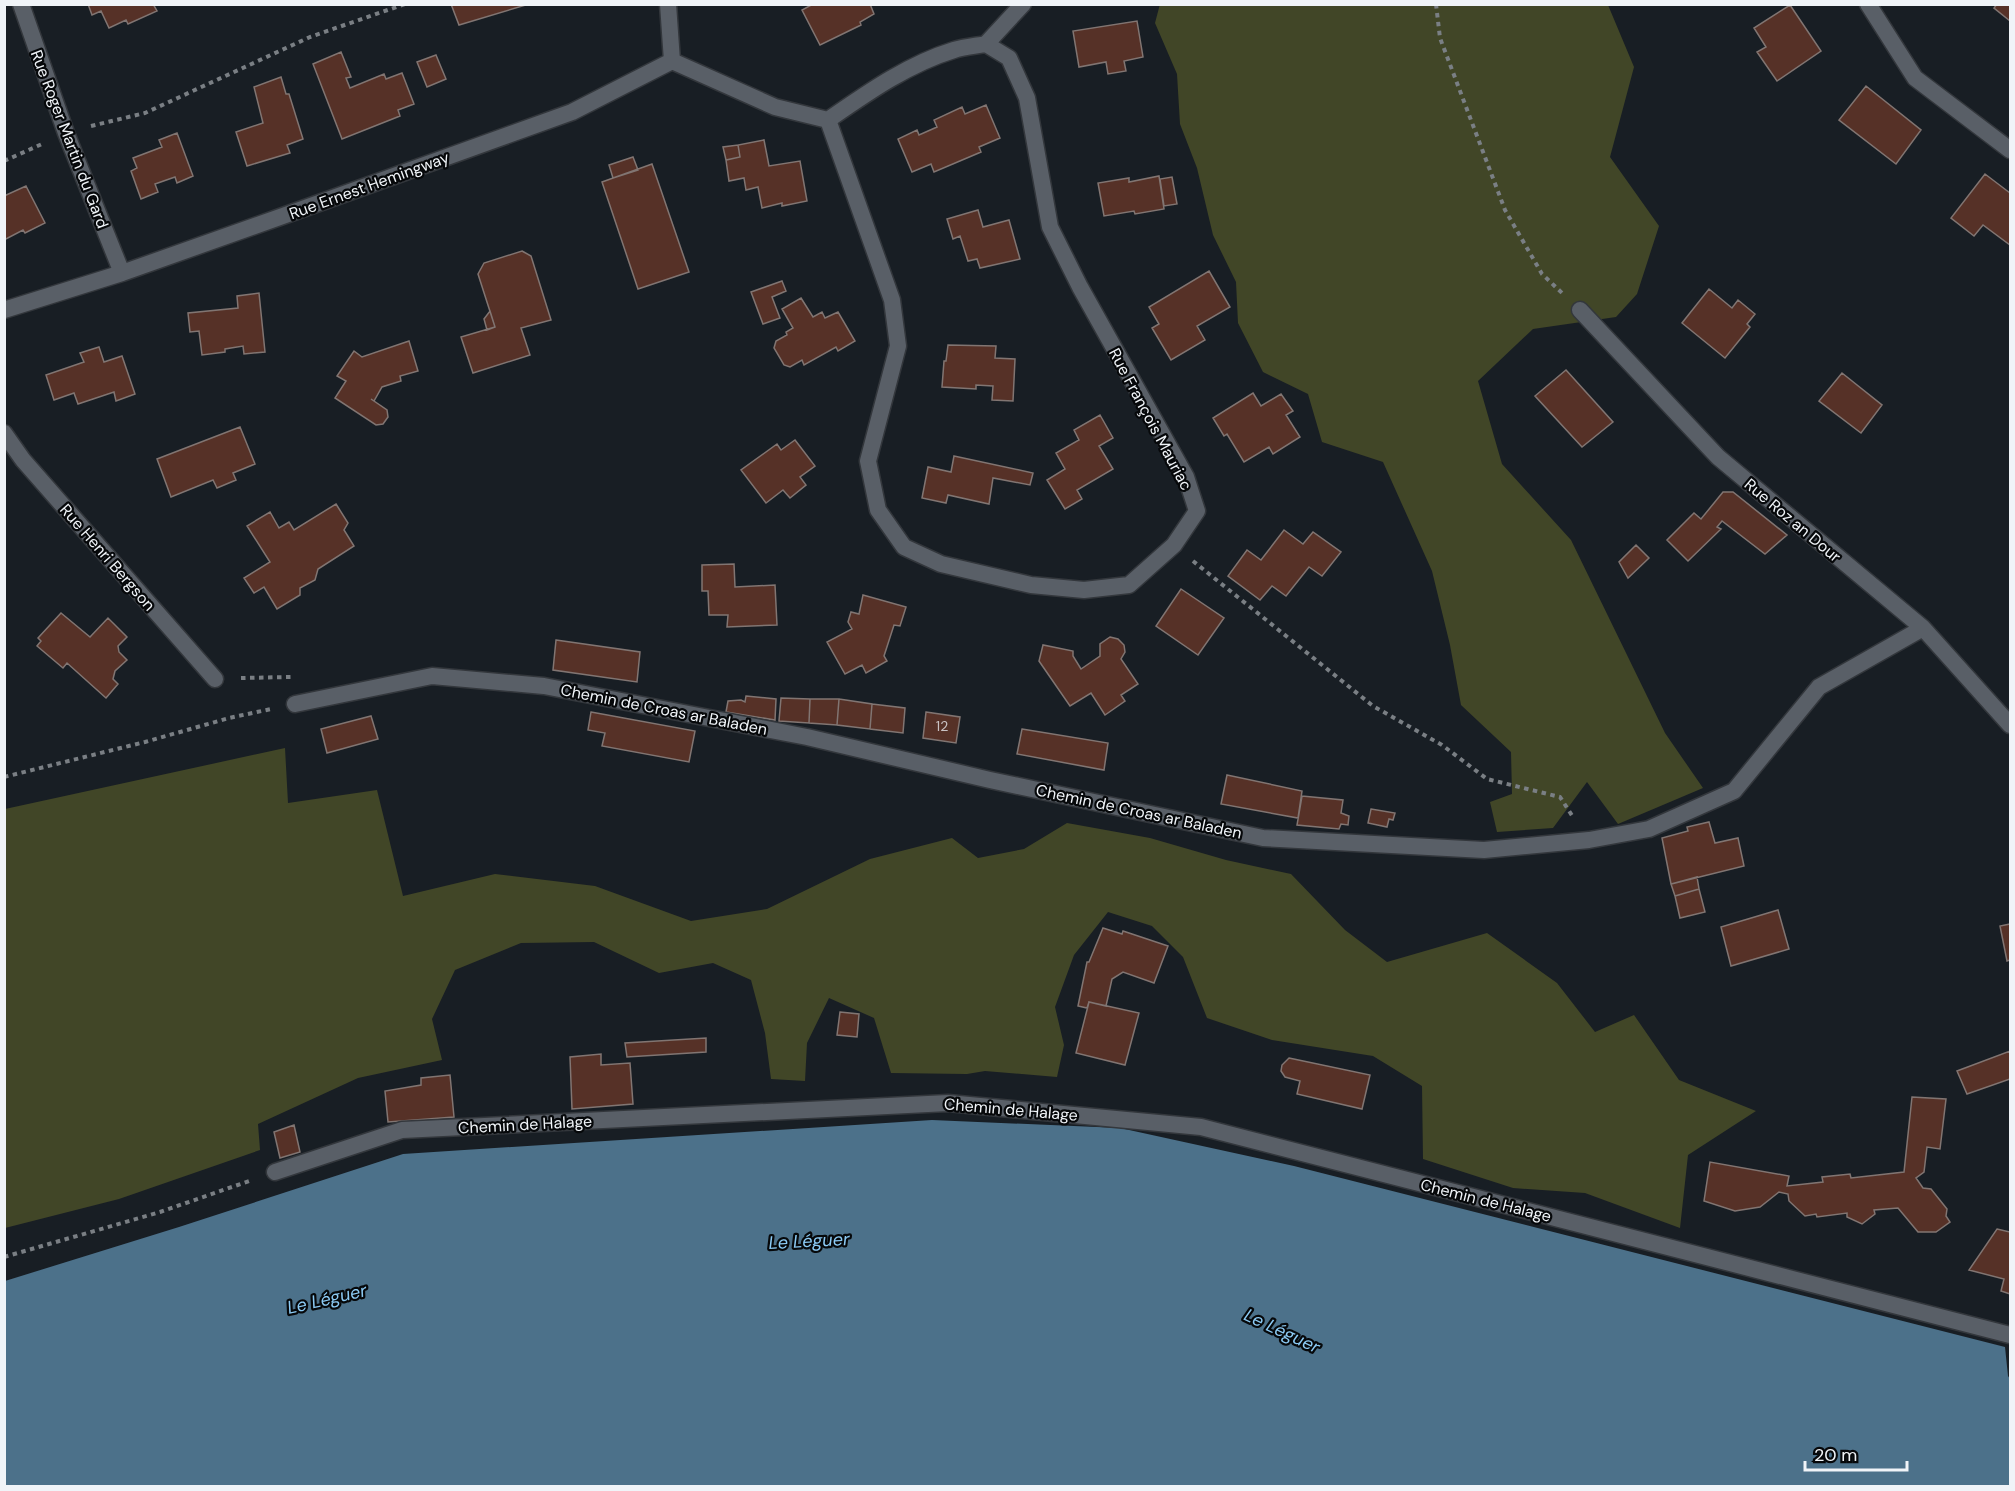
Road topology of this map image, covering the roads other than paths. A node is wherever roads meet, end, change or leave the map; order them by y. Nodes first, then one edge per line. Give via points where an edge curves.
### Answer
1 (21, 4) edge
2 (668, 4) edge
3 (1023, 4) edge
4 (1868, 4) edge
5 (986, 44) junction
6 (672, 61) junction
7 (828, 120) junction
8 (2010, 150) edge
9 (122, 273) junction
10 (4, 310) edge
11 (1580, 310) road end
12 (4, 433) edge
13 (1923, 628) junction
14 (215, 679) dead end
15 (295, 704) road end
16 (2010, 725) edge
17 (275, 1172) road end
18 (2010, 1335) edge

1 - 9 street, Rue Roger Martin du Gard via 66,133
2 - 6 street
3 - 5 street
4 - 8 street via 1915,78
5 - 7 street via 954,50 912,67
5 - 7 street, Rue François Mauriac via 1009,58 1027,98 1050,227 1186,477 1197,511 1174,545 1129,585 1084,590 1031,585 940,564 904,548 878,510 868,461 898,346 892,300
6 - 7 street via 775,107
6 - 9 street, Rue Ernest Hemingway via 572,111
9 - 10 street, Rue Ernest Hemingway
11 - 13 street, Rue Roz an Dour via 1718,457
12 - 14 street, Rue Henri Bergson via 23,460
13 - 15 street, Chemin de Croas ar Baladen via 1819,687 1734,791 1648,829 1589,840 1484,850 1263,838 807,737 543,686 432,676
13 - 16 street, Rue Roz an Dour
17 - 18 street, Chemin de Halage via 402,1130 959,1104 1201,1127

